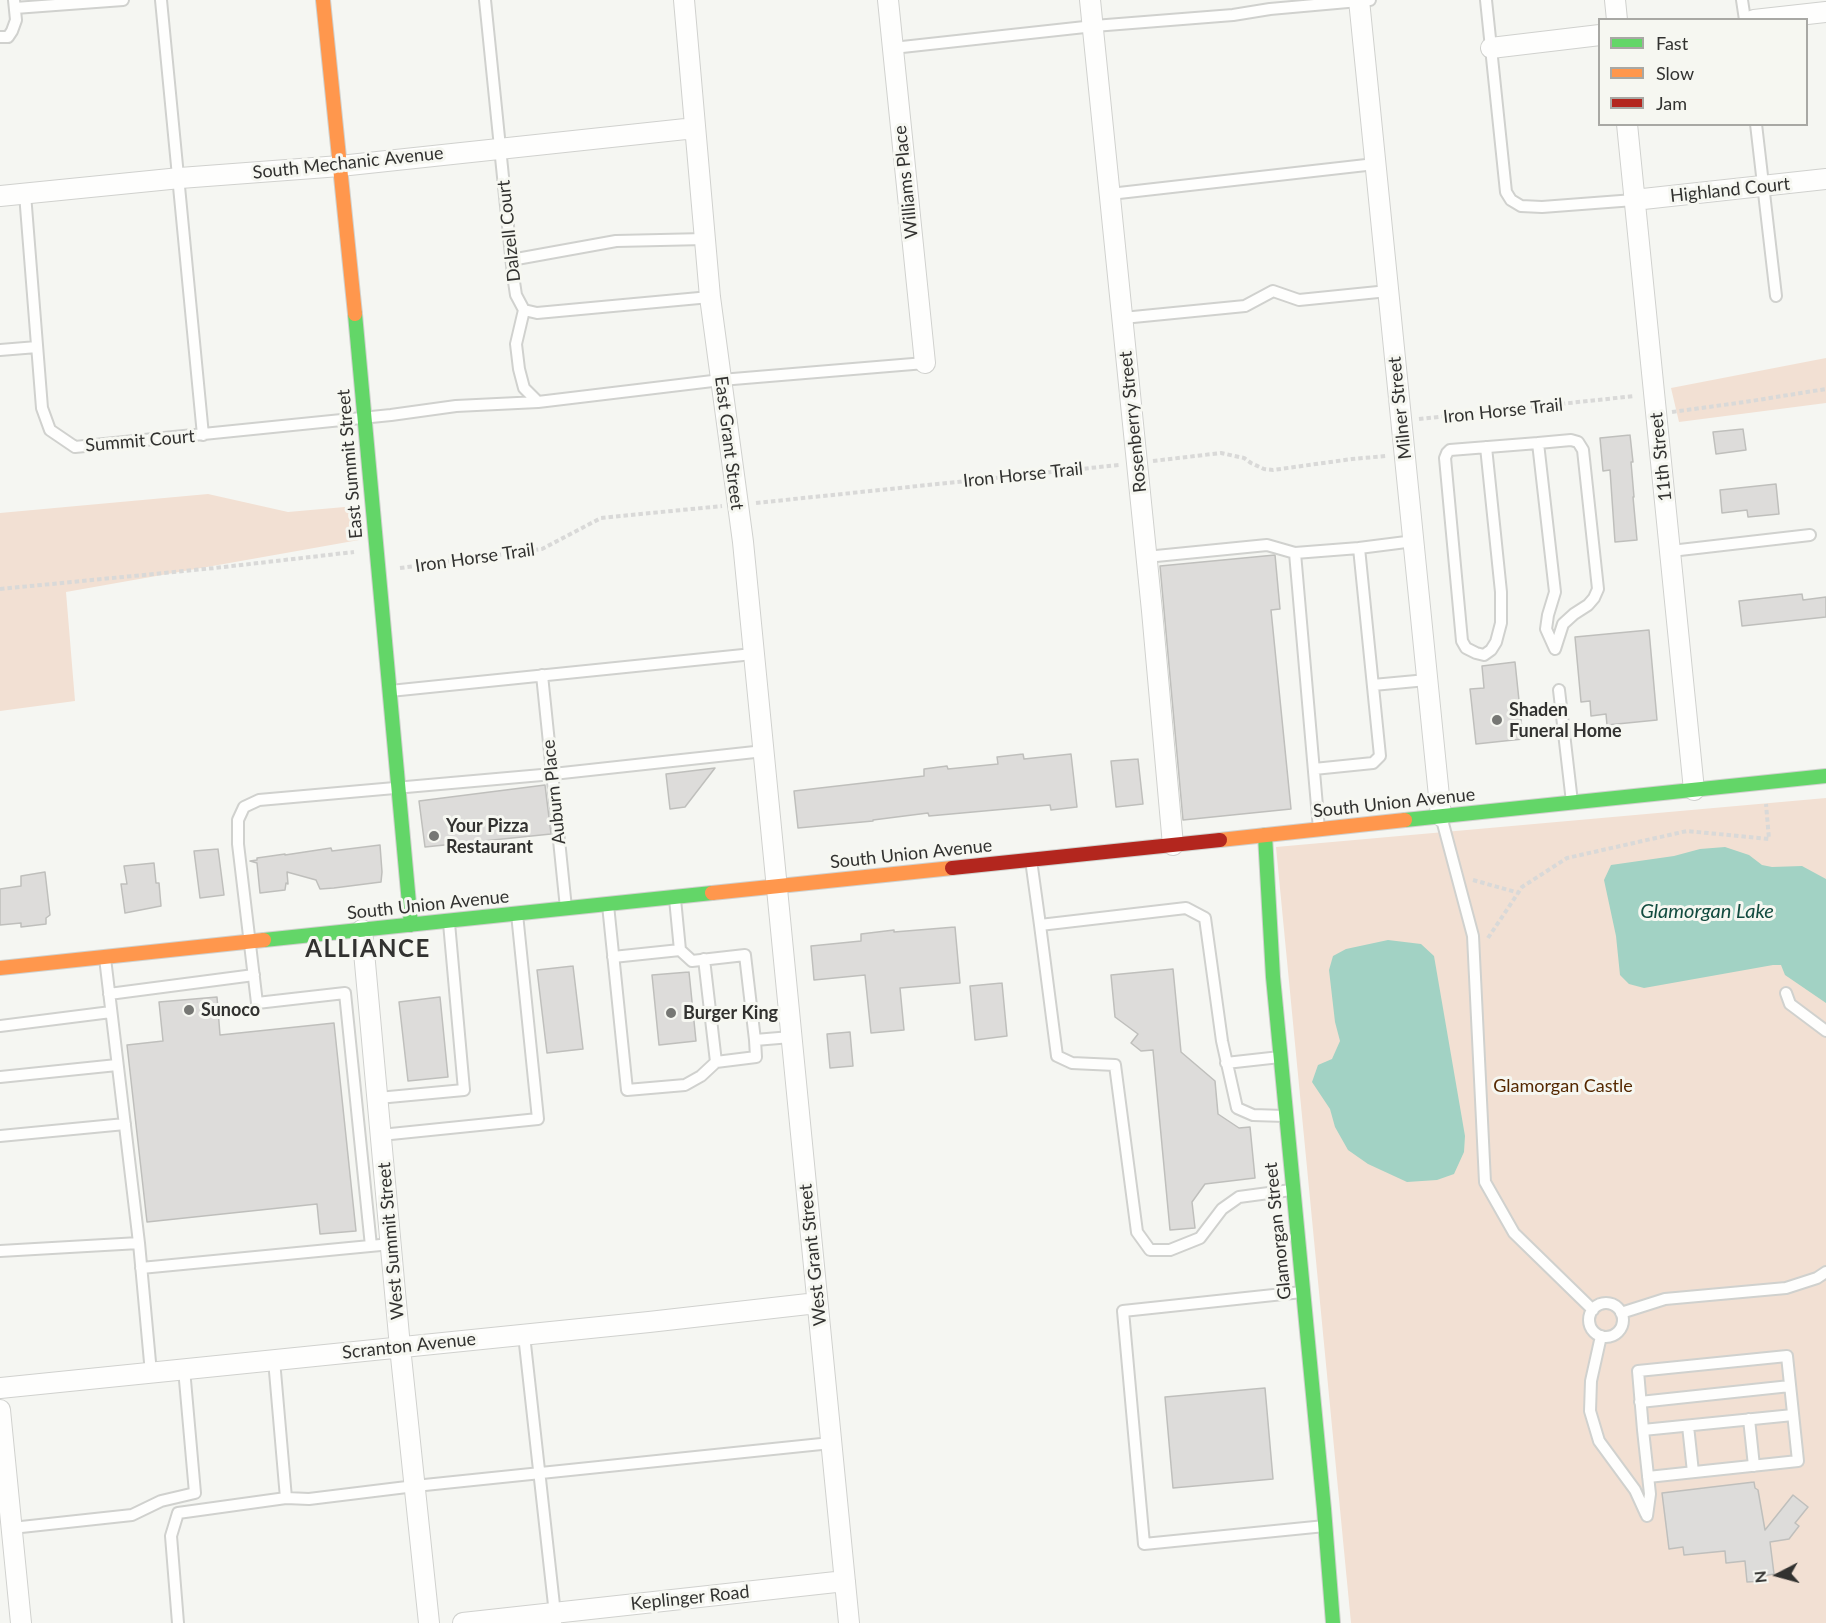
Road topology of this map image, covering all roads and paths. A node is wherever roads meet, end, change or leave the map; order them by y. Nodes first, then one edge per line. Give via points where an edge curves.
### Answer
1 (123, 0) edge
2 (161, 0) edge
3 (323, 0) edge
4 (484, 0) edge
5 (684, 0) edge
6 (888, 0) edge
7 (1090, 0) edge
8 (1363, 0) edge
9 (1486, 0) edge
10 (1615, 0) edge
11 (1742, 0) edge
12 (14, 4) edge
13 (1826, 12) edge
14 (1617, 18) edge
15 (1745, 18) edge
16 (1772, 18) edge
17 (1094, 26) junction
18 (1598, 35) edge
19 (0, 37) edge
20 (893, 48) junction
21 (1491, 48) junction
22 (1627, 126) edge
23 (1756, 126) edge
24 (695, 128) junction
25 (500, 148) junction
26 (1375, 164) junction
27 (340, 166) junction
28 (180, 178) junction
29 (1826, 179) edge
30 (1762, 187) junction
31 (25, 194) junction
32 (1110, 194) junction
33 (0, 196) edge
34 (1634, 200) junction
35 (705, 239) junction
36 (511, 260) junction
37 (1388, 291) junction
38 (1776, 296) dead end
39 (710, 297) junction
40 (524, 310) junction
41 (1123, 318) junction
42 (37, 347) junction
43 (0, 350) edge
44 (925, 363) joint
45 (721, 380) junction
46 (1826, 389) edge
47 (538, 402) junction
48 (1655, 404) junction
49 (365, 417) junction
50 (203, 435) junction
51 (1403, 437) junction
52 (1538, 443) junction
53 (1486, 447) junction
54 (1137, 463) junction
55 (737, 504) junction
56 (1810, 535) dead end
57 (1414, 542) junction
58 (1359, 548) junction
59 (375, 549) junction
60 (1671, 551) junction
61 (1295, 553) junction
62 (1146, 557) junction
63 (378, 571) junction
64 (0, 589) edge
65 (1555, 649) junction
66 (753, 654) junction
67 (1556, 662) dead end
68 (543, 675) junction
69 (1427, 680) junction
70 (1373, 685) junction
71 (1559, 690) dead end
72 (389, 691) junction
73 (764, 751) junction
74 (1314, 769) junction
75 (552, 774) junction
76 (1826, 776) edge
77 (1765, 783) junction
78 (398, 786) junction
79 (1694, 790) junction
80 (1572, 803) junction
81 (1441, 816) junction
82 (1319, 829) junction
83 (1264, 835) junction
84 (1173, 845) junction
85 (1031, 860) junction
86 (1456, 876) junction
87 (777, 886) junction
88 (1519, 893) junction
89 (675, 897) junction
90 (607, 903) junction
91 (566, 908) junction
92 (517, 913) junction
93 (448, 921) junction
94 (411, 925) junction
95 (1040, 925) junction
96 (362, 930) junction
97 (249, 941) junction
98 (680, 950) junction
99 (105, 957) junction
100 (613, 957) junction
101 (1474, 958) junction
102 (704, 959) junction
103 (0, 968) edge
104 (254, 975) junction
105 (1786, 993) dead end
106 (109, 994) junction
107 (111, 1012) junction
108 (370, 1014) junction
109 (347, 1016) junction
110 (0, 1026) edge
111 (1826, 1031) edge
112 (791, 1037) junction
113 (755, 1040) junction
114 (1280, 1057) junction
115 (716, 1062) junction
116 (1226, 1063) junction
117 (117, 1065) junction
118 (0, 1077) edge
119 (378, 1098) junction
120 (1286, 1116) junction
121 (125, 1124) junction
122 (381, 1135) junction
123 (0, 1136) edge
124 (1292, 1190) junction
125 (139, 1243) junction
126 (391, 1244) junction
127 (371, 1246) junction
128 (0, 1251) edge
129 (141, 1268) junction
130 (1826, 1272) edge
131 (1302, 1292) junction
132 (817, 1303) junction
133 (1593, 1310) junction
134 (1621, 1313) junction
135 (524, 1335) junction
136 (1601, 1336) junction
137 (400, 1347) junction
138 (274, 1360) junction
139 (184, 1369) junction
140 (152, 1373) junction
141 (1790, 1386) junction
142 (0, 1388) edge
143 (1640, 1402) junction
144 (0, 1410) edge
145 (1793, 1415) junction
146 (1749, 1419) junction
147 (1688, 1426) junction
148 (1642, 1430) junction
149 (831, 1443) junction
150 (1754, 1466) junction
151 (1693, 1472) junction
152 (540, 1474) junction
153 (1648, 1477) junction
154 (415, 1486) junction
155 (286, 1498) junction
156 (1325, 1526) junction
157 (12, 1528) junction
158 (845, 1581) junction
159 (555, 1618) edge
160 (21, 1623) edge
161 (178, 1623) edge
162 (429, 1623) edge
163 (463, 1623) edge
164 (849, 1623) edge
165 (1333, 1623) edge

1 - 12 lane
2 - 28 lane
3 - 27 main road, East Summit Street
4 - 25 lane, Dalzell Court
5 - 24 street, East Grant Street
6 - 20 street, Williams Place
7 - 17 street, Rosenberry Street
8 - 17 lane
8 - 26 street, Milner Street
9 - 21 lane
10 - 14 street
11 - 15 lane
12 - 19 lane via 16,20 12,31 8,37
13 - 16 street
17 - 20 lane
17 - 32 street, Rosenberry Street
18 - 21 street
20 - 44 street, Williams Place
21 - 34 lane via 1506,192 1511,200 1521,206 1542,207
22 - 34 street, 11th Street
23 - 30 lane
24 - 25 street, South Mechanic Avenue
24 - 35 street, East Grant Street
25 - 27 street, South Mechanic Avenue
25 - 36 lane, Dalzell Court
26 - 32 lane
26 - 37 street, Milner Street
27 - 28 street, South Mechanic Avenue
27 - 49 main road, East Summit Street
28 - 31 street, South Mechanic Avenue
28 - 50 lane
29 - 30 street, Highland Court
30 - 34 street, Highland Court
30 - 38 lane
31 - 33 street, South Mechanic Avenue
31 - 42 lane, Summit Court
32 - 41 street, Rosenberry Street
34 - 48 street, 11th Street
35 - 36 lane via 616,241
35 - 39 street, East Grant Street
36 - 40 lane, Dalzell Court via 516,295
37 - 41 lane via 1299,300 1273,291 1245,306
37 - 51 street, Milner Street
39 - 40 lane via 537,313
39 - 45 street, East Grant Street
40 - 47 lane via 516,344 519,369 524,388
41 - 54 street, Rosenberry Street
42 - 43 lane
42 - 50 lane, Summit Court via 42,408 50,430 75,447
44 - 45 lane, Summit Court
45 - 47 lane, Summit Court
45 - 55 street, East Grant Street
46 - 48 path, Iron Horse Trail via 1745,402
47 - 49 lane, Summit Court via 456,406
48 - 51 path, Iron Horse Trail via 1419,419
48 - 60 street, 11th Street
49 - 50 lane, Summit Court
49 - 59 main road, East Summit Street
51 - 54 path, Iron Horse Trail via 1388,456 1273,470 1221,453
51 - 57 street, Milner Street
52 - 53 lane
52 - 65 lane via 1555,592 1546,629
52 - 65 lane via 1571,440 1583,450 1598,589 1588,605 1563,624
53 - 53 lane via 1450,450 1445,458 1462,641 1476,654 1491,650 1501,623
54 - 55 path, Iron Horse Trail
54 - 62 street, Rosenberry Street
55 - 63 path, Iron Horse Trail via 601,518 542,549
55 - 66 street, East Grant Street
56 - 60 lane
57 - 58 lane
57 - 69 street, Milner Street
58 - 61 lane
58 - 70 lane
59 - 63 main road, East Summit Street
59 - 64 path
60 - 79 street, 11th Street
61 - 62 lane via 1267,544
61 - 74 lane
62 - 84 street, Rosenberry Street
63 - 72 main road, East Summit Street
65 - 67 lane
66 - 68 lane
66 - 73 street, East Grant Street
68 - 72 lane
68 - 75 lane, Auburn Place
69 - 70 lane
69 - 81 street, Milner Street
70 - 74 lane via 1380,756 1373,763
71 - 80 lane
72 - 78 main road, East Summit Street
73 - 75 lane
73 - 87 street, East Grant Street
74 - 82 lane
75 - 78 lane
75 - 91 lane, Auburn Place
76 - 77 main road, South Union Avenue
77 - 79 main road, South Union Avenue
77 - 88 path via 1769,839 1687,831 1567,858 1522,887
78 - 94 main road, East Summit Street
78 - 97 lane via 259,800 244,807 238,820 238,844
79 - 80 main road, South Union Avenue
80 - 81 main road, South Union Avenue
81 - 82 main road, South Union Avenue
81 - 86 lane
82 - 83 main road, South Union Avenue
83 - 84 main road, South Union Avenue
83 - 114 main road, Glamorgan Street
84 - 85 main road, South Union Avenue
85 - 87 main road, South Union Avenue
85 - 95 lane
86 - 88 path
86 - 101 lane via 1473,936
87 - 89 main road, South Union Avenue
87 - 112 street, West Grant Street
88 - 101 path
89 - 90 main road, South Union Avenue
89 - 98 lane
90 - 91 main road, South Union Avenue
90 - 100 lane
91 - 92 main road, South Union Avenue
92 - 93 main road, South Union Avenue
92 - 122 lane via 538,1119
93 - 94 main road, South Union Avenue
93 - 119 lane via 464,1090
94 - 96 main road, South Union Avenue
95 - 116 lane via 1186,908 1205,918
95 - 124 lane via 1057,1056 1072,1063 1115,1065 1137,1232 1150,1250 1170,1250 1200,1238 1222,1209 1239,1197
96 - 97 main road, South Union Avenue
96 - 108 street, West Summit Street
97 - 99 main road, South Union Avenue
97 - 104 lane
98 - 100 lane
98 - 102 lane via 692,961
99 - 103 main road, South Union Avenue
99 - 106 lane
100 - 115 lane via 627,1090 685,1085
101 - 133 lane via 1485,1182 1514,1233
102 - 113 lane via 745,955
102 - 115 lane
104 - 106 lane
104 - 109 lane via 257,1003 345,993
105 - 111 lane via 1790,1004
106 - 107 lane
107 - 110 lane
107 - 117 lane
108 - 109 lane
108 - 119 street, West Summit Street
109 - 127 lane
112 - 113 lane
112 - 132 street, West Grant Street
113 - 115 lane via 756,1057
114 - 116 lane
114 - 120 main road, Glamorgan Street
116 - 120 lane via 1237,1108 1253,1115
117 - 118 lane
117 - 121 lane
119 - 122 street, West Summit Street
120 - 124 main road, Glamorgan Street
121 - 123 lane
121 - 125 lane
122 - 126 street, West Summit Street
124 - 131 main road, Glamorgan Street
125 - 128 lane
125 - 129 lane
126 - 127 lane
126 - 137 street, West Summit Street
127 - 129 lane
129 - 140 lane
130 - 134 lane via 1786,1288 1665,1299
131 - 156 main road, Glamorgan Street
131 - 156 lane via 1123,1311 1144,1544
132 - 135 street, Scranton Avenue
132 - 149 street, West Grant Street
133 - 134 lane via 1608,1304
133 - 136 lane via 1590,1325
134 - 136 lane via 1620,1329 1612,1336
135 - 137 street, Scranton Avenue
135 - 152 lane
136 - 153 lane via 1591,1381 1590,1411 1599,1441 1635,1490 1647,1516
137 - 138 street, Scranton Avenue
137 - 154 street, West Summit Street
138 - 139 street, Scranton Avenue
138 - 155 lane
139 - 140 street, Scranton Avenue
139 - 157 lane via 195,1493 161,1501 132,1515
140 - 142 street, Scranton Avenue
141 - 143 lane
141 - 143 lane via 1787,1356 1638,1371
141 - 145 lane
143 - 148 lane
144 - 157 street
145 - 146 lane
145 - 150 lane via 1798,1461
146 - 147 lane
146 - 150 lane
147 - 148 lane
147 - 151 lane
148 - 153 lane
149 - 152 lane
149 - 158 street, West Grant Street
150 - 151 lane
151 - 153 lane
152 - 154 lane
152 - 159 lane
154 - 155 lane via 309,1499
154 - 162 street, West Summit Street
155 - 161 lane via 178,1513 171,1536
156 - 165 main road, Glamorgan Street
157 - 160 street
158 - 159 street, Keplinger Road
158 - 164 street, West Grant Street
159 - 163 street, Keplinger Road

